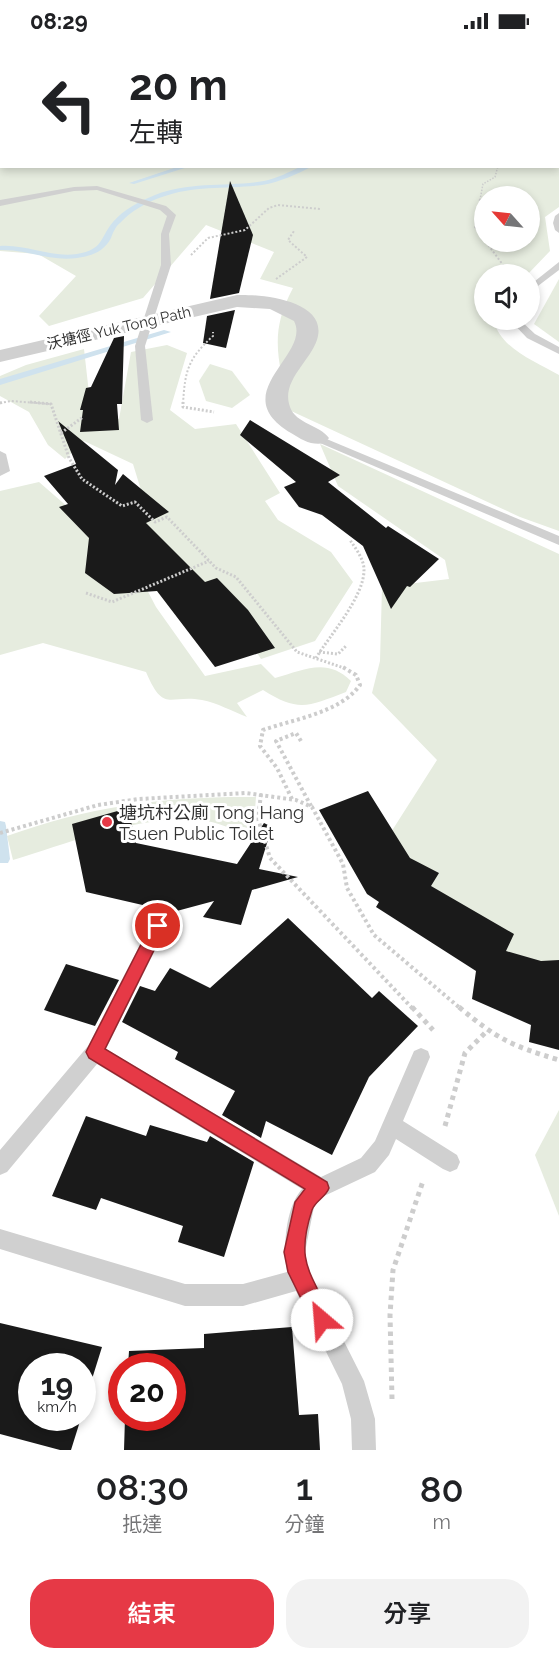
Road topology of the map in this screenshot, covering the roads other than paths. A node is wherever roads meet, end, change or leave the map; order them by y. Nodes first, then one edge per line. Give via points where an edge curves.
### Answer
1 (0, 203) edge
2 (559, 216) edge
3 (559, 230) edge
4 (559, 265) edge
5 (540, 281) edge
6 (148, 321) junction
7 (525, 330) edge
8 (559, 351) edge
9 (0, 356) edge
10 (147, 420) dead end
11 (317, 438) joint
12 (0, 454) edge
13 (0, 472) edge
14 (559, 541) edge
15 (158, 926) dead end
16 (95, 1052) junction
17 (422, 1057) road end
18 (392, 1125) junction
19 (442, 1157) road end
20 (0, 1165) edge
21 (320, 1188) junction
22 (0, 1239) edge
23 (302, 1279) junction
24 (364, 1450) edge

1 - 6 lane via 86,188 107,189 172,215 165,234 166,265
2 - 3 lane
4 - 5 lane
6 - 9 street, 沃塘徑 Yuk Tong Path
6 - 10 lane via 140,346
6 - 11 street, 沃塘徑 Yuk Tong Path via 237,301 272,304 300,315 307,321 307,337 276,396 279,412 287,421
7 - 8 lane
11 - 14 lane
12 - 13 lane via 4,471
15 - 16 lane
16 - 20 lane
16 - 21 lane
17 - 18 lane
18 - 19 lane
18 - 21 lane via 382,1148 368,1165
21 - 23 lane via 305,1202 296,1234 294,1252
22 - 23 lane via 185,1295 243,1295
23 - 24 lane via 353,1381 363,1419

